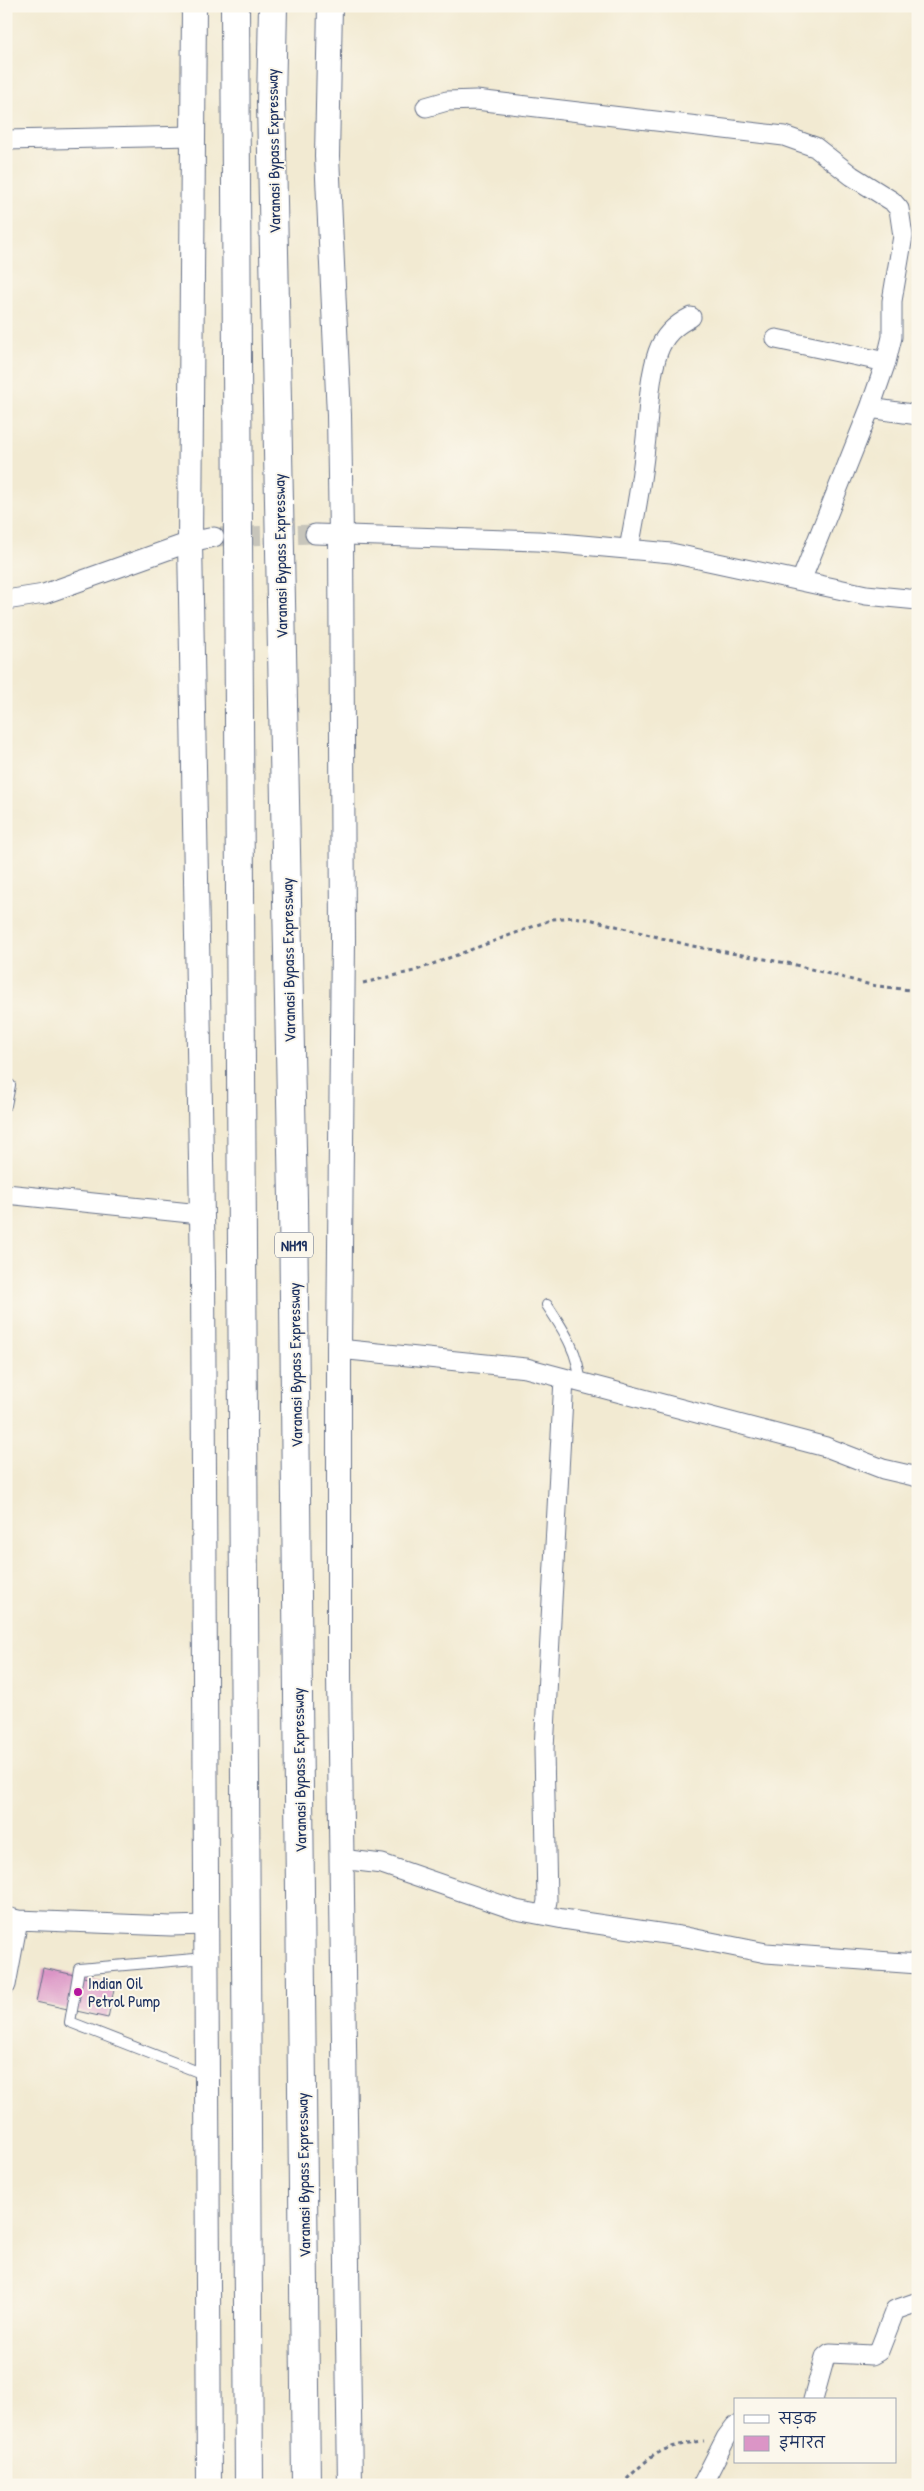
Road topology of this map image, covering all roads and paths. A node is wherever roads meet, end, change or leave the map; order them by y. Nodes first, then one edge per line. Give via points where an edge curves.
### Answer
1 (194, 6) edge
2 (236, 6) edge
3 (273, 6) edge
4 (330, 6) edge
5 (426, 106) dead end
6 (193, 136) junction
7 (6, 140) edge
8 (691, 317) dead end
9 (776, 339) dead end
10 (886, 362) junction
11 (870, 408) junction
12 (918, 415) edge
13 (315, 534) tunnel mouth
14 (341, 535) junction
15 (214, 537) tunnel mouth
16 (190, 542) junction
17 (629, 549) junction
18 (801, 581) junction
19 (6, 600) edge
20 (918, 600) edge
21 (343, 985) junction
22 (918, 991) edge
23 (10, 1085) dead end
24 (6, 1105) edge
25 (6, 1194) edge
26 (200, 1214) junction
27 (547, 1305) dead end
28 (339, 1349) junction
29 (572, 1381) junction
30 (918, 1477) edge
31 (341, 1859) junction
32 (544, 1915) junction
33 (12, 1918) edge
34 (206, 1925) junction
35 (206, 1958) junction
36 (918, 1964) edge
37 (6, 1985) edge
38 (207, 2076) junction
39 (918, 2302) edge
40 (813, 2398) edge
41 (731, 2432) edge
42 (210, 2485) edge
43 (249, 2485) edge
44 (306, 2485) edge
45 (350, 2485) edge
46 (621, 2485) edge
47 (702, 2485) edge

1 - 6 street
2 - 43 highway
3 - 44 highway, Varanasi Bypass Expressway / NH19 via 270,102 293,1190
4 - 14 street via 327,156
5 - 10 street via 447,100 476,100 784,136 814,147 899,209 903,236 892,301 892,338
6 - 7 street
6 - 16 street
8 - 17 street via 667,335 654,368 643,470
9 - 10 street
10 - 11 street
11 - 12 street
11 - 18 street
13 - 14 street
14 - 17 street via 538,541
14 - 21 street
15 - 16 street
16 - 19 street via 44,594
16 - 26 street
17 - 18 street via 671,553
18 - 20 street via 866,595
21 - 22 path via 398,976 553,919 573,918 593,920 692,946 792,964 871,985
21 - 28 street
23 - 24 lane
25 - 26 street
26 - 34 street via 203,1273
27 - 29 lane via 577,1360
28 - 29 street via 526,1368
28 - 31 street
29 - 30 street via 826,1447 883,1469
29 - 32 street via 544,1749 547,1901
31 - 32 street via 382,1864 516,1910
31 - 45 street
32 - 36 street via 766,1953
33 - 34 street
33 - 37 street
34 - 35 street
35 - 38 street
35 - 38 lane via 78,1969 70,2022
38 - 42 street
39 - 40 street via 895,2310 879,2351 872,2355 830,2353 825,2357
41 - 46 path via 667,2447 652,2456
41 - 47 street

